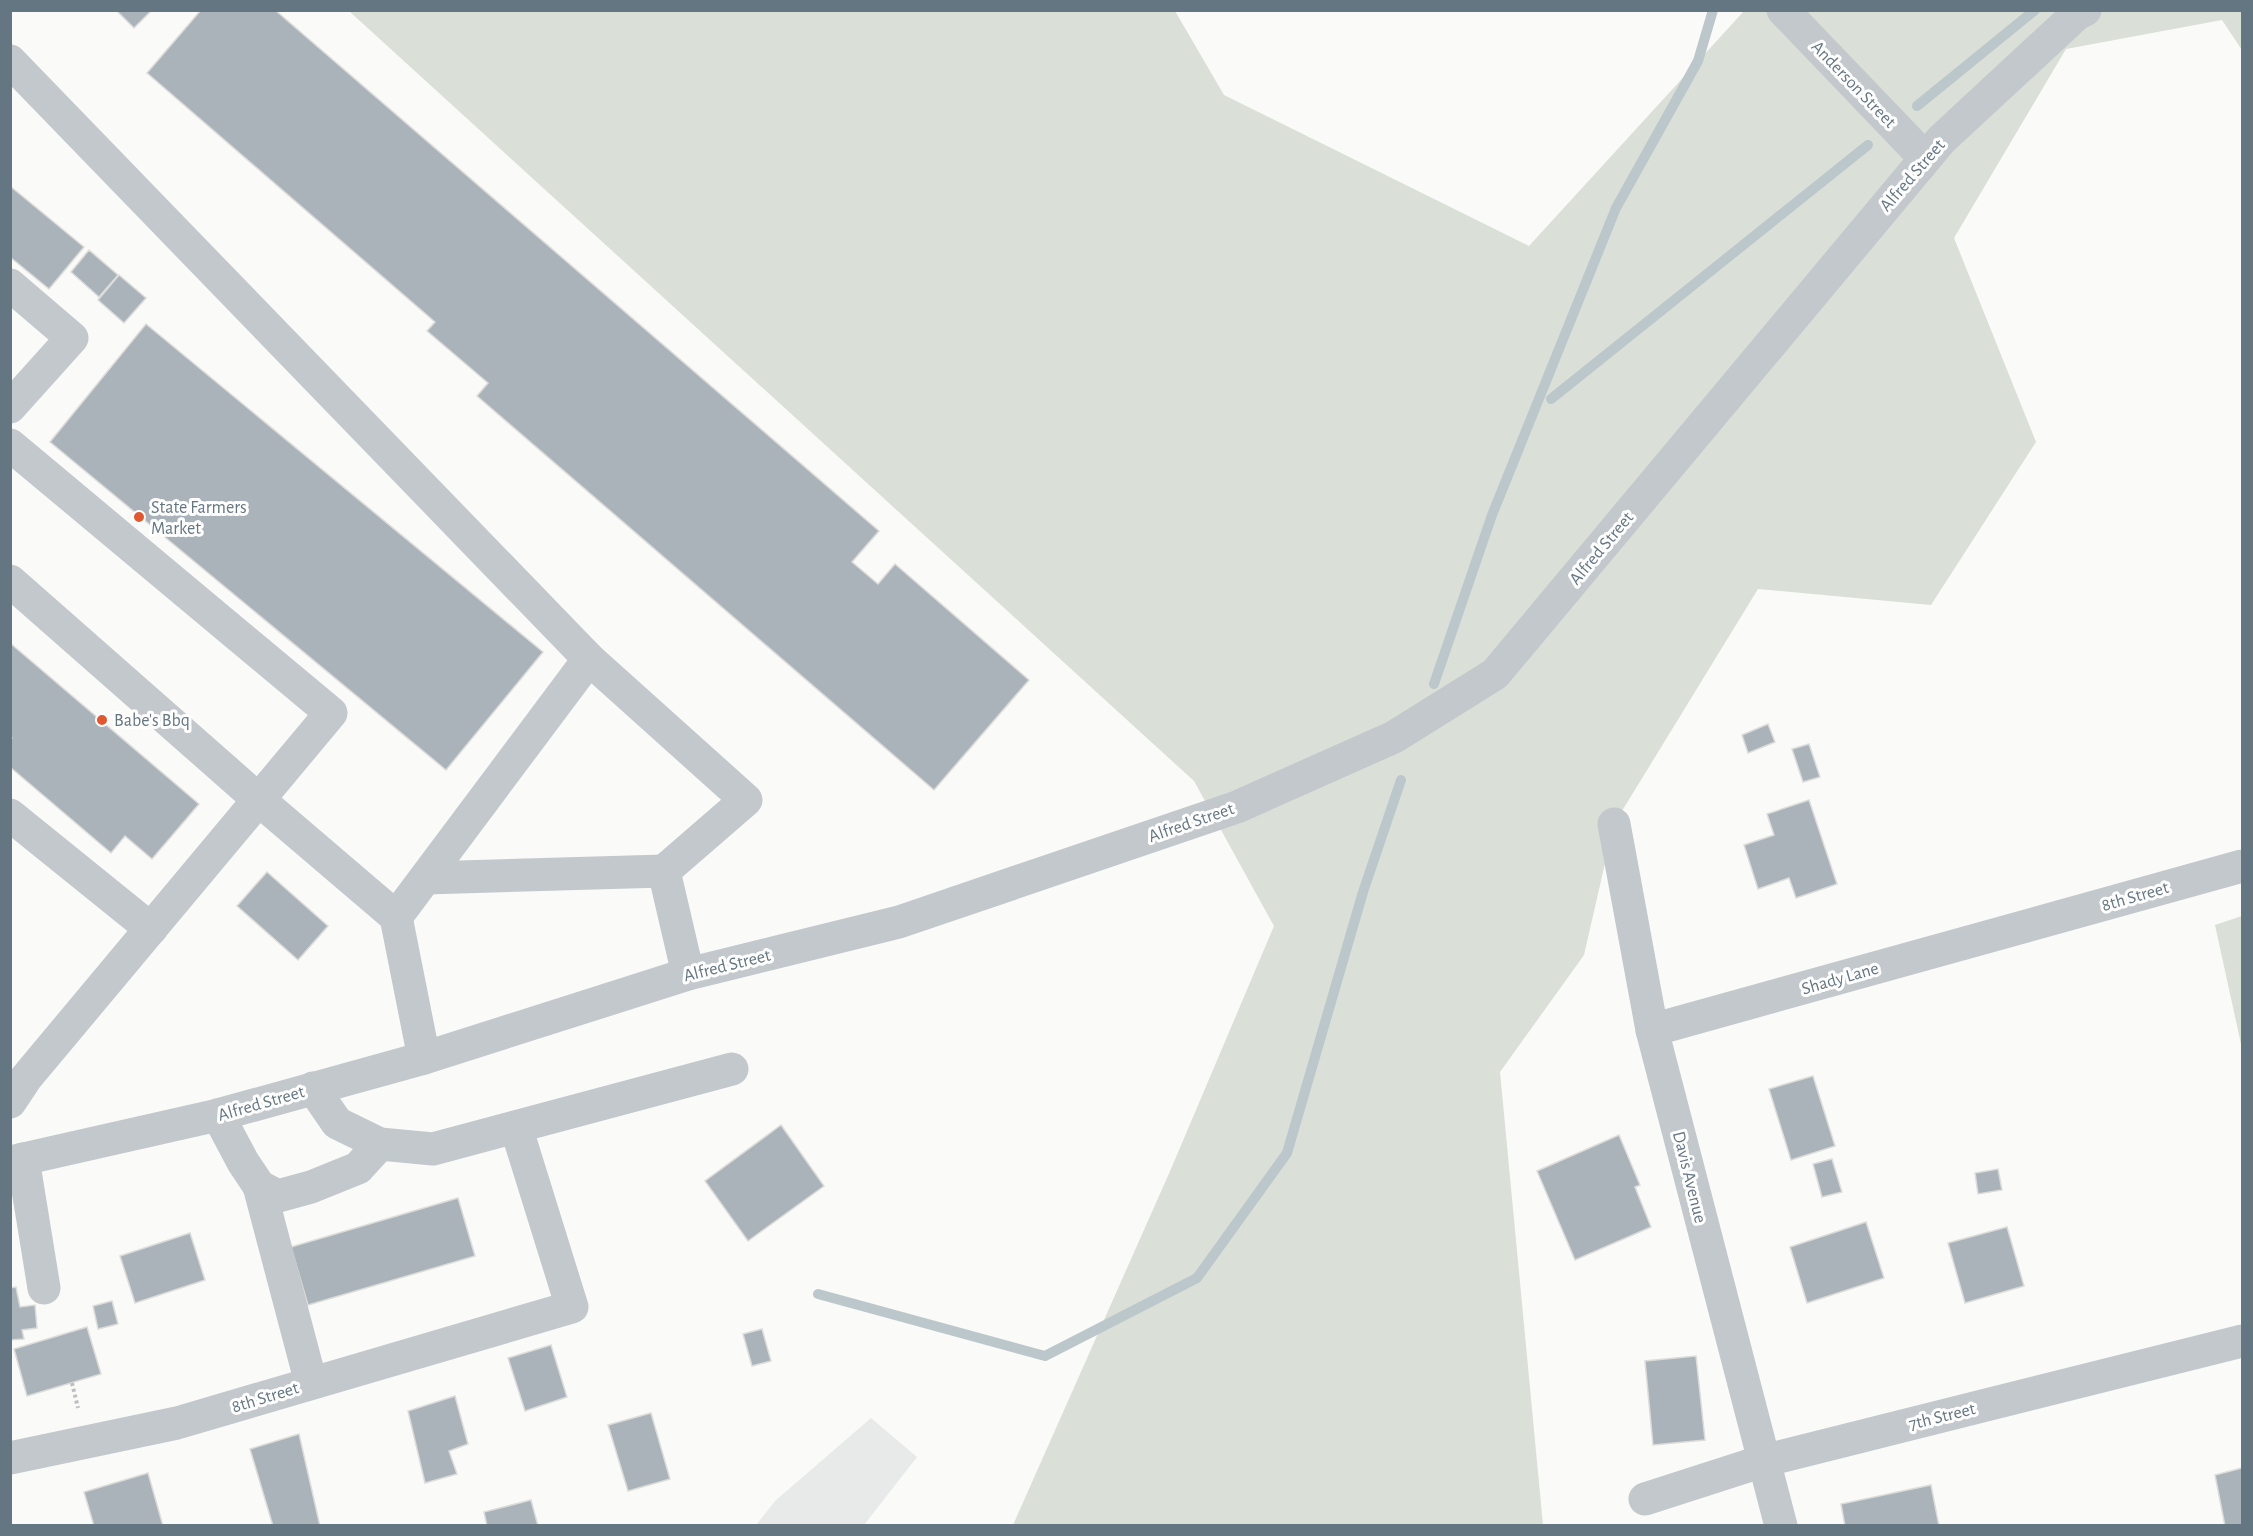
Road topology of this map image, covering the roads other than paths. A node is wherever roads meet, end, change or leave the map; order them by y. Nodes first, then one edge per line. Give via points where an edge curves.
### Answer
1 (1783, 10) edge
2 (2085, 10) edge
3 (10, 61) edge
4 (1925, 158) junction
5 (10, 285) edge
6 (10, 407) edge
7 (10, 445) edge
8 (10, 581) edge
9 (590, 659) junction
10 (259, 800) junction
11 (10, 815) edge
12 (1614, 824) dead end
13 (2242, 866) edge
14 (664, 871) junction
15 (426, 878) junction
16 (396, 917) junction
17 (2027, 926) joint
18 (151, 929) junction
19 (688, 974) junction
20 (1652, 1030) junction
21 (424, 1058) junction
22 (732, 1069) dead end
23 (313, 1088) junction
24 (10, 1102) edge
25 (218, 1115) junction
26 (516, 1127) junction
27 (381, 1144) junction
28 (17, 1161) edge
29 (259, 1186) junction
30 (44, 1288) dead end
31 (2242, 1341) edge
32 (311, 1383) junction
33 (10, 1458) edge
34 (1763, 1461) junction
35 (1644, 1499) dead end
36 (1781, 1526) edge

1 - 4 street, Anderson Street
2 - 4 street, Alfred Street
3 - 9 street
4 - 19 street, Alfred Street via 1495,674 1395,738 1237,807 899,922
5 - 6 street via 72,338
7 - 10 street via 331,713
8 - 10 street
9 - 14 street via 746,800
9 - 15 street
10 - 16 street
10 - 18 street
11 - 18 street
12 - 20 street, Davis Avenue
13 - 17 street, 8th Street
14 - 15 street
14 - 19 street
15 - 16 street
16 - 21 street
17 - 20 street, Shady Lane
18 - 24 street
19 - 21 street, Alfred Street
20 - 34 street, Davis Avenue
21 - 23 street, Alfred Street
22 - 26 street
23 - 25 street, Alfred Street
23 - 27 street via 337,1123
25 - 28 street, Alfred Street
25 - 29 street
26 - 27 street via 432,1149
26 - 32 street, 8th Street via 572,1307
27 - 29 street via 358,1168 311,1187 278,1196
28 - 30 street
29 - 32 street
31 - 34 street, 7th Street
32 - 33 street, 8th Street via 177,1423
34 - 35 street, 7th Street
34 - 36 street, Davis Avenue

